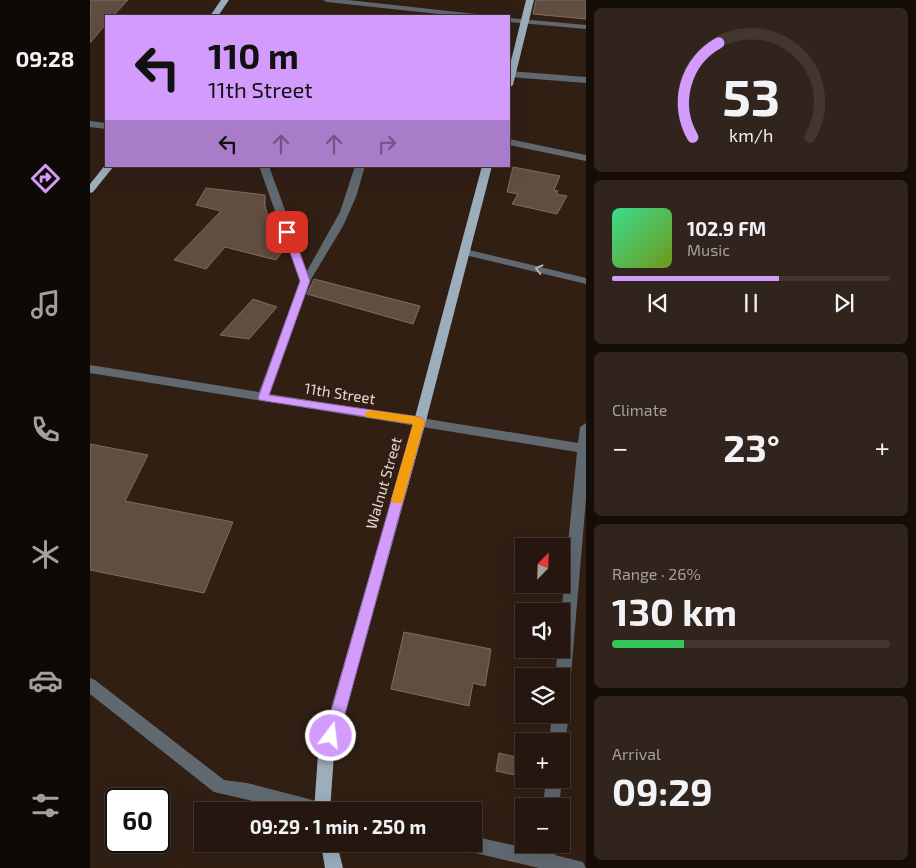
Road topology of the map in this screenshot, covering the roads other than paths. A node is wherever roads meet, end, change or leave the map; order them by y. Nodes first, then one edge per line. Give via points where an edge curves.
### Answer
1 (225, 0) edge
2 (327, 0) edge
3 (530, 0) edge
4 (215, 15) edge
5 (467, 15) edge
6 (510, 20) edge
7 (524, 22) junction
8 (586, 28) edge
9 (510, 74) edge
10 (586, 80) edge
11 (90, 124) edge
12 (105, 126) edge
13 (510, 142) edge
14 (586, 158) edge
15 (108, 167) edge
16 (264, 167) edge
17 (360, 167) edge
18 (487, 167) edge
19 (90, 190) edge
20 (465, 252) junction
21 (305, 281) junction
22 (586, 281) edge
23 (90, 369) edge
24 (263, 398) junction
25 (420, 421) junction
26 (586, 426) edge
27 (585, 449) edge
28 (564, 668) edge
29 (90, 685) edge
30 (289, 802) edge
31 (323, 802) edge
32 (482, 848) edge
33 (331, 852) edge
34 (548, 865) edge
35 (334, 868) edge
36 (577, 868) edge

1 - 4 main road
2 - 5 street
3 - 7 main road
6 - 7 street
7 - 8 street
7 - 9 main road
9 - 10 street
11 - 12 street
13 - 14 street
15 - 19 main road
16 - 21 street
17 - 21 street via 356,186 332,239
18 - 20 main road, Walnut Street
22 -> 20 street
20 - 25 main road, Walnut Street
21 - 24 street
23 - 24 street, 11th Street
24 - 25 street, 11th Street
25 - 27 street, 11th Street
25 - 31 main road, Walnut Street via 326,754
26 - 27 street
27 - 28 street
29 - 30 street via 220,786
32 - 34 street
33 - 35 main road
34 - 36 street

